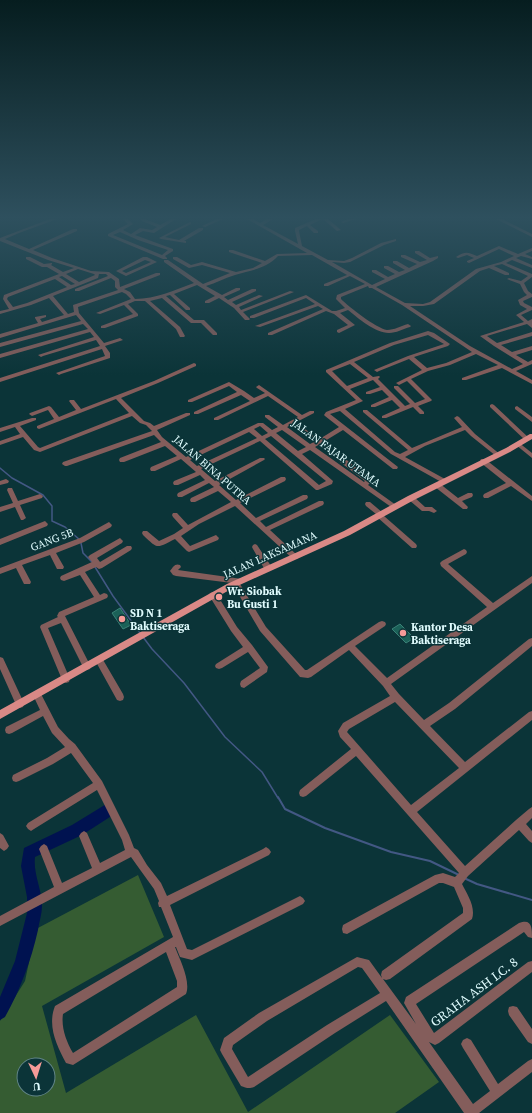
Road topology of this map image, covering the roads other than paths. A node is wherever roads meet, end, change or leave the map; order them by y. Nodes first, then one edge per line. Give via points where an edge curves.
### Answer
1 (59, 271) edge
2 (69, 271) edge
3 (92, 271) edge
4 (118, 271) edge
5 (135, 271) edge
6 (181, 271) edge
7 (230, 271) edge
8 (249, 271) edge
9 (343, 271) edge
10 (374, 271) dead end
11 (393, 271) edge
12 (407, 271) edge
13 (477, 271) edge
14 (498, 271) edge
15 (522, 271) edge
16 (97, 272) junction
17 (63, 273) junction
18 (121, 273) junction
19 (237, 273) junction
20 (158, 274) dead end
21 (399, 274) junction
22 (350, 275) junction
23 (532, 275) edge
24 (112, 276) junction
25 (56, 277) junction
26 (388, 279) junction
27 (197, 283) junction
28 (79, 284) junction
29 (522, 284) junction
30 (326, 285) dead end
31 (203, 286) junction
32 (369, 286) junction
33 (70, 287) junction
34 (121, 289) junction
35 (238, 289) dead end
36 (77, 290) dead end
37 (254, 290) dead end
38 (292, 292) dead end
39 (170, 293) junction
40 (531, 295) edge
41 (50, 296) junction
42 (163, 296) junction
43 (220, 296) junction
44 (261, 296) dead end
45 (134, 300) junction
46 (146, 300) junction
47 (207, 302) dead end
48 (228, 302) junction
49 (126, 303) junction
50 (318, 304) junction
51 (404, 304) junction
52 (236, 307) junction
53 (349, 308) junction
54 (531, 308) edge
55 (12, 309) junction
56 (188, 309) dead end
57 (327, 309) junction
58 (242, 311) junction
59 (77, 312) junction
60 (0, 313) edge
61 (98, 313) dead end
62 (337, 313) junction
63 (44, 316) dead end
64 (66, 316) junction
65 (84, 322) junction
66 (529, 322) edge
67 (40, 323) junction
68 (258, 326) dead end
69 (408, 326) dead end
70 (532, 326) edge
71 (103, 327) dead end
72 (90, 330) junction
73 (339, 331) dead end
74 (215, 334) dead end
75 (270, 334) dead end
76 (532, 334) edge
77 (452, 335) junction
78 (0, 336) edge
79 (182, 336) dead end
80 (97, 338) junction
81 (440, 339) junction
82 (120, 340) dead end
83 (0, 345) edge
84 (496, 345) junction
85 (103, 346) junction
86 (532, 348) edge
87 (476, 352) junction
88 (512, 354) junction
89 (41, 355) dead end
90 (0, 356) edge
91 (410, 357) junction
92 (350, 362) junction
93 (530, 363) edge
94 (194, 365) dead end
95 (501, 366) junction
96 (426, 370) junction
97 (511, 371) junction
98 (59, 373) dead end
99 (344, 376) dead end
100 (375, 376) junction
101 (337, 379) junction
102 (408, 379) junction
103 (464, 379) dead end
104 (0, 380) edge
105 (532, 382) edge
106 (259, 387) dead end
107 (384, 387) junction
108 (347, 388) junction
109 (242, 392) junction
110 (368, 393) dead end
111 (268, 394) junction
112 (393, 397) junction
113 (118, 398) junction
114 (190, 400) dead end
115 (72, 401) dead end
116 (254, 401) junction
117 (373, 406) dead end
118 (414, 406) junction
119 (492, 406) dead end
120 (340, 408) junction
121 (404, 408) junction
122 (518, 408) dead end
123 (80, 411) junction
124 (365, 411) dead end
125 (312, 412) dead end
126 (134, 413) junction
127 (196, 413) dead end
128 (422, 413) dead end
129 (188, 414) dead end
130 (266, 416) dead end
131 (302, 417) junction
132 (384, 418) dead end
133 (457, 418) dead end
134 (216, 419) dead end
135 (58, 420) junction
136 (532, 420) edge
137 (16, 425) junction
138 (39, 427) dead end
139 (283, 427) junction
140 (250, 428) junction
141 (342, 428) junction
142 (466, 428) junction
143 (302, 429) dead end
144 (0, 430) edge
145 (154, 430) junction
146 (272, 433) junction
147 (24, 435) junction
148 (530, 437) edge
149 (262, 438) junction
150 (398, 439) junction
151 (318, 442) junction
152 (0, 443) edge
153 (166, 443) junction
154 (518, 444) junction
155 (311, 446) junction
156 (384, 446) junction
157 (412, 451) junction
158 (298, 454) junction
159 (498, 455) junction
160 (532, 456) edge
161 (400, 457) junction
162 (184, 458) junction
163 (262, 459) dead end
164 (122, 460) dead end
165 (342, 460) dead end
166 (484, 462) junction
167 (65, 464) dead end
168 (395, 467) dead end
169 (153, 469) dead end
170 (199, 470) junction
171 (283, 479) dead end
172 (176, 483) dead end
173 (440, 483) junction
174 (511, 483) junction
175 (214, 484) junction
176 (364, 485) junction
177 (10, 490) dead end
178 (180, 495) dead end
179 (470, 495) dead end
180 (40, 496) dead end
181 (486, 496) dead end
182 (305, 497) dead end
183 (411, 498) junction
184 (532, 499) edge
185 (193, 500) dead end
186 (457, 501) junction
187 (321, 503) dead end
188 (17, 504) junction
189 (235, 504) junction
190 (368, 504) dead end
191 (464, 507) dead end
192 (394, 508) junction
193 (0, 510) edge
194 (434, 511) dead end
195 (175, 515) dead end
196 (380, 515) junction
197 (23, 518) dead end
198 (255, 521) junction
199 (45, 524) dead end
200 (109, 525) dead end
201 (187, 528) junction
202 (265, 530) junction
203 (145, 533) dead end
204 (176, 536) junction
205 (216, 538) dead end
206 (120, 540) dead end
207 (0, 542) edge
208 (414, 546) dead end
209 (255, 547) dead end
210 (129, 548) dead end
211 (52, 551) junction
212 (464, 552) dead end
213 (295, 557) junction
214 (97, 563) junction
215 (18, 564) junction
216 (177, 566) dead end
217 (60, 567) dead end
218 (268, 568) junction
219 (0, 571) edge
220 (81, 571) junction
221 (64, 578) dead end
222 (532, 579) edge
223 (27, 582) dead end
224 (237, 582) junction
225 (213, 596) junction
226 (492, 607) junction
227 (62, 619) junction
228 (382, 624) dead end
229 (532, 641) edge
230 (350, 646) junction
231 (249, 647) junction
232 (0, 660) edge
233 (99, 660) junction
234 (219, 666) dead end
235 (87, 667) junction
236 (2, 672) edge
237 (66, 679) junction
238 (386, 683) junction
239 (244, 684) dead end
240 (37, 695) junction
241 (120, 697) dead end
242 (396, 697) junction
243 (20, 704) junction
244 (46, 711) junction
245 (0, 715) edge
246 (532, 715) edge
247 (424, 725) junction
248 (9, 730) dead end
249 (72, 747) junction
250 (357, 750) junction
251 (465, 768) junction
252 (16, 778) dead end
253 (100, 784) junction
254 (303, 793) dead end
255 (411, 811) junction
256 (532, 812) edge
257 (519, 823) junction
258 (31, 826) dead end
259 (84, 836) dead end
260 (532, 838) edge
261 (44, 849) dead end
262 (131, 852) junction
263 (266, 852) dead end
264 (97, 869) junction
265 (462, 877) junction
266 (60, 889) junction
267 (300, 901) dead end
268 (164, 903) junction
269 (0, 921) edge
270 (347, 929) dead end
271 (532, 933) edge
272 (178, 940) junction
273 (169, 945) junction
274 (532, 966) edge
275 (386, 975) dead end
276 (388, 994) junction
277 (514, 1011) dead end
278 (532, 1038) edge
279 (467, 1044) dead end
280 (532, 1065) edge
281 (497, 1092) junction
282 (471, 1113) edge

1 - 17 street
2 - 17 street
3 - 16 street
4 - 18 street
5 - 18 street via 126,275
6 - 27 street
7 - 19 street
8 - 19 street
9 - 22 street
10 - 26 street
11 - 21 street
12 - 21 street
13 - 51 street via 432,303
14 - 29 street
15 - 23 street
16 - 24 street
16 - 28 street via 96,277
17 - 25 street
17 - 28 street
18 - 24 street
19 - 31 street
20 - 34 street
21 - 26 street
22 - 30 street
22 - 32 street
23 - 29 street
24 - 34 street via 117,280 117,287
24 - 36 street
25 - 33 street
25 - 55 street via 5,296
26 - 32 street
27 - 31 street
27 - 39 street
28 - 33 street
29 - 40 street
31 - 43 street
32 - 51 street
32 - 53 street via 339,296 338,299
33 - 41 street
34 - 45 street
34 - 59 street via 76,306
35 - 43 street
37 - 48 street
38 - 58 street
39 - 42 street
39 - 56 street
40 - 54 street via 520,300 522,304
41 - 55 street
41 - 64 street
42 - 46 street
42 - 74 street via 193,322 202,321
43 - 47 street
43 - 48 street
44 - 52 street
45 - 46 street
45 - 49 street
46 - 79 street via 178,328
48 - 52 street
49 - 61 street
49 - 71 street via 136,316
50 - 57 street
50 - 58 street via 306,296 250,318
50 - 68 street
51 - 77 street
52 - 58 street
53 - 62 street
53 - 69 street via 383,331
54 - 66 street via 518,315
55 - 60 street
57 - 62 street
57 - 75 street
59 - 64 street
59 - 65 street
62 - 73 street via 352,325
63 - 67 street via 37,318
64 - 67 street
65 - 72 street
65 - 83 street
66 - 70 street
66 - 84 street via 484,335 484,338
67 - 78 street
72 - 80 street
72 - 90 street
76 - 84 street
77 - 81 street
77 - 87 street
80 - 85 street
80 - 89 street
81 - 91 street via 447,345
81 - 92 street via 429,333 392,344
82 - 85 street
84 - 88 street
85 - 98 street via 109,356 107,358
85 - 104 street
86 - 88 street
87 - 95 street
87 - 96 street
88 - 93 street
91 - 96 street
91 - 100 street
92 - 100 street
92 - 101 street via 328,371
93 - 97 street
94 - 113 street
95 - 97 street
95 - 103 street
96 - 102 street
97 - 105 street
99 - 101 street
100 - 107 street
100 - 108 street
101 - 108 street
102 - 118 street via 398,385
102 - 118 street via 429,400
106 - 111 street
107 - 110 street
107 - 112 street
108 - 120 street via 360,401
109 - 114 street via 229,384
109 - 116 street
109 - 127 street
111 - 116 street
111 - 131 street
112 - 117 street
112 - 121 street
113 - 123 street
113 - 126 street, JALAN BINA PUTRA
115 - 123 street
116 - 134 street
118 - 121 street
118 - 128 street
119 - 148 street
120 - 141 street via 327,414
120 - 156 street
121 - 132 street
122 - 136 street
123 - 135 street
124 - 150 street
125 - 131 street
126 - 145 street, JALAN BINA PUTRA
126 - 147 street via 40,450 36,449
129 - 145 street
130 - 139 street, JALAN FAJAR UTAMA
131 - 139 street
133 - 142 street
135 - 137 street via 49,408
135 - 138 street
137 - 144 street
137 - 147 street
139 - 146 street
139 - 155 street, JALAN FAJAR UTAMA
140 - 146 street via 261,424
140 - 149 street
140 - 162 street
141 - 151 street
141 - 168 street
142 - 157 street
142 - 159 street
143 - 151 street
145 - 153 street, JALAN BINA PUTRA
145 - 167 street
146 - 149 street
146 - 158 street
147 - 152 street
148 - 154 main road, JALAN LAKSAMANA
149 - 158 street via 318,488 329,484 330,481
149 - 170 street
150 - 156 street
150 - 157 street
151 - 155 street
153 - 162 street, JALAN BINA PUTRA
153 - 164 street
154 - 159 main road, JALAN LAKSAMANA
154 - 160 street
155 - 158 street
155 - 176 street, JALAN FAJAR UTAMA
156 - 161 street
157 - 161 street
159 - 166 main road, JALAN LAKSAMANA
161 - 173 street
162 - 169 street
162 - 170 street, JALAN BINA PUTRA
163 - 175 street
165 - 176 street via 369,481
166 - 173 main road, JALAN LAKSAMANA
166 - 174 street
170 - 172 street
170 - 175 street, JALAN BINA PUTRA
171 - 189 street
173 - 183 main road, JALAN LAKSAMANA
173 - 186 street
174 - 181 street
174 - 184 street
175 - 178 street
175 - 185 street
175 - 189 street, JALAN BINA PUTRA
176 - 192 street, JALAN FAJAR UTAMA
177 - 188 street
179 - 186 street
180 - 188 street
182 - 198 street
183 - 192 main road, JALAN LAKSAMANA
183 - 194 street via 424,509
186 - 191 street
187 - 202 street
188 - 193 street
188 - 197 street
189 - 198 street, JALAN BINA PUTRA
189 - 201 street
190 - 196 street
192 - 196 main road, JALAN LAKSAMANA
195 - 201 street
196 - 208 street
196 - 213 main road, JALAN LAKSAMANA
198 - 202 street, JALAN BINA PUTRA
199 - 207 street
200 - 211 street, GANG 5B via 80,541
201 - 204 street
202 - 213 street, JALAN BINA PUTRA
203 - 204 street via 157,544
204 - 205 street via 189,549
206 - 214 street via 92,557
209 - 218 street
210 - 214 street via 99,566
211 - 215 street, GANG 5B
211 - 217 street
212 - 226 street via 444,563 444,566
213 - 218 main road, JALAN LAKSAMANA
214 - 220 street
215 - 219 street, GANG 5B
215 - 223 street
216 - 224 street via 174,571 176,573
218 - 224 main road, JALAN LAKSAMANA
220 - 221 street
220 - 227 street via 101,597 62,614
222 - 226 street
224 - 225 main road, JALAN LAKSAMANA
224 - 230 street via 263,628 301,674 308,674
225 - 231 street
225 - 233 main road, JALAN LAKSAMANA
226 - 238 street
227 - 235 street
227 - 237 street via 44,627
228 - 230 street
229 - 247 street
230 - 238 street
231 - 234 street
231 - 239 street via 264,669
232 - 236 street
233 - 235 main road, JALAN LAKSAMANA
233 - 241 street
235 - 237 main road, JALAN LAKSAMANA
236 - 243 street
237 - 240 main road, JALAN LAKSAMANA
238 - 242 street
240 - 243 main road, JALAN LAKSAMANA
240 - 244 street
242 - 247 street
242 - 250 street via 344,728 344,737
243 - 245 main road, JALAN LAKSAMANA
244 - 248 street
244 - 249 street via 56,731
246 - 251 street
247 - 251 street
249 - 252 street
249 - 253 street
250 - 254 street
250 - 255 street
251 - 255 street
253 - 258 street
253 - 262 street
255 - 265 street
256 - 257 street
257 - 260 street
257 - 265 street
259 - 264 street
261 - 266 street
262 - 264 street
262 - 268 street via 135,853 158,886
263 - 268 street
264 - 266 street
265 - 270 street via 438,878
265 - 275 street via 468,915
266 - 269 street
267 - 272 street via 192,954 184,953
268 - 272 street
271 - 274 street, GRAHA ASH LC. 8 via 527,927 523,927 408,1003 432,1039 435,1039
272 - 273 street
273 - 273 street via 59,1010 57,1020 62,1044 70,1059 182,990 182,981
276 - 276 street via 250,1082 245,1082 226,1050 228,1042 263,1017 358,962 365,964
276 - 282 street
277 - 278 street
279 - 281 street
280 - 281 street
281 - 282 street

